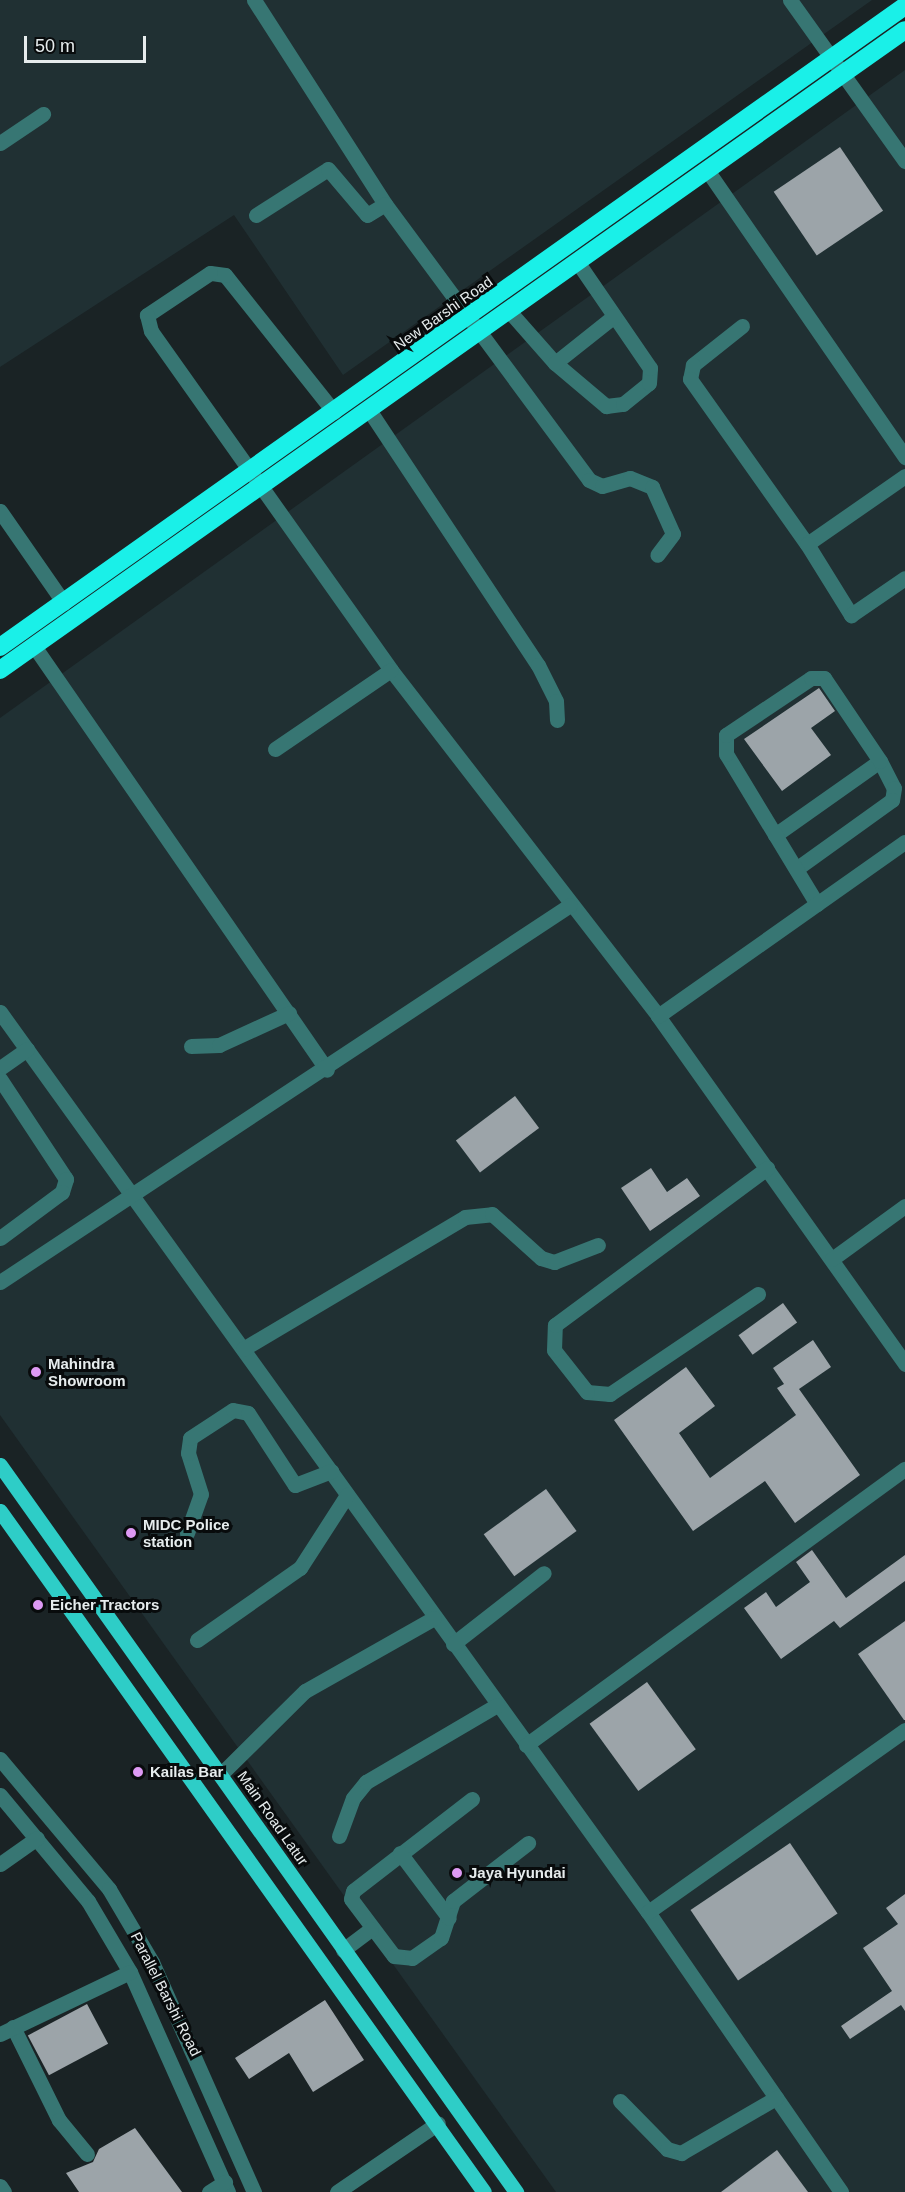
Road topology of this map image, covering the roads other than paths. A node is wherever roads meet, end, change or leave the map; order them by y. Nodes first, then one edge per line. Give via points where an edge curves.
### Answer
1 (254, 0) edge
2 (790, 0) edge
3 (905, 6) edge
4 (905, 30) edge
5 (828, 59) junction
6 (840, 77) junction
7 (43, 114) dead end
8 (0, 142) edge
9 (905, 161) edge
10 (707, 170) junction
11 (385, 204) junction
12 (256, 215) dead end
13 (578, 263) junction
14 (509, 310) junction
15 (614, 316) junction
16 (472, 325) junction
17 (742, 326) dead end
18 (555, 363) junction
19 (369, 411) junction
20 (334, 412) junction
21 (905, 457) edge
22 (905, 476) edge
23 (254, 481) junction
24 (0, 511) edge
25 (807, 544) junction
26 (657, 555) dead end
27 (905, 578) edge
28 (64, 603) junction
29 (34, 646) junction
30 (0, 647) edge
31 (0, 670) edge
32 (391, 670) junction
33 (557, 720) dead end
34 (275, 749) dead end
35 (880, 761) junction
36 (775, 835) junction
37 (905, 842) edge
38 (796, 869) junction
39 (570, 904) junction
40 (817, 904) junction
41 (0, 1012) edge
42 (289, 1013) junction
43 (658, 1016) junction
44 (192, 1046) dead end
45 (27, 1049) junction
46 (0, 1068) edge
47 (327, 1070) junction
48 (0, 1079) edge
49 (767, 1168) junction
50 (134, 1195) junction
51 (905, 1206) edge
52 (0, 1238) edge
53 (598, 1245) dead end
54 (832, 1259) junction
55 (0, 1282) edge
56 (758, 1294) dead end
57 (243, 1349) junction
58 (905, 1364) edge
59 (0, 1465) edge
60 (905, 1469) edge
61 (330, 1471) junction
62 (347, 1495) junction
63 (0, 1511) edge
64 (187, 1533) dead end
65 (544, 1573) dead end
66 (434, 1618) junction
67 (197, 1640) dead end
68 (453, 1644) junction
69 (497, 1705) junction
70 (905, 1730) edge
71 (526, 1745) junction
72 (0, 1759) edge
73 (221, 1774) junction
74 (0, 1795) edge
75 (472, 1799) dead end
76 (339, 1836) dead end
77 (37, 1838) junction
78 (528, 1843) dead end
79 (400, 1852) junction
80 (0, 1864) edge
81 (648, 1912) junction
82 (449, 1918) junction
83 (370, 1929) junction
84 (343, 1950) junction
85 (130, 1972) junction
86 (6, 2030) edge
87 (776, 2098) junction
88 (620, 2101) dead end
89 (438, 2123) junction
90 (87, 2154) dead end
91 (0, 2186) edge
92 (227, 2187) edge
93 (4, 2192) edge
94 (209, 2192) edge
95 (254, 2192) edge
96 (337, 2192) edge
97 (484, 2192) edge
98 (516, 2192) edge
99 (841, 2192) edge

1 - 11 street
2 - 5 street
3 - 5 highway, New Barshi Road
4 - 6 highway, New Barshi Road
5 - 6 street
5 - 16 highway, New Barshi Road
6 - 9 street
6 - 10 highway, New Barshi Road
7 - 8 street
10 - 13 highway, New Barshi Road
10 - 21 street
11 - 12 street via 368,215 328,169
11 - 16 street
13 - 14 highway, New Barshi Road
13 - 15 street
14 - 16 highway, New Barshi Road
14 - 18 street
15 - 18 street
15 - 18 street via 650,368 645,388 618,406 606,405
16 - 19 highway, New Barshi Road
16 - 20 highway, New Barshi Road
16 - 26 street via 589,480 602,486 630,478 652,488 673,534
17 - 25 street via 693,365 690,379
19 - 23 highway, New Barshi Road
19 - 33 street via 538,664 556,700
20 - 23 highway, New Barshi Road
20 - 23 street via 225,275 210,273 147,315 151,331
22 - 25 street
23 - 28 highway, New Barshi Road
23 - 29 highway, New Barshi Road
23 - 32 street
24 - 28 street
25 - 27 street via 851,615
28 - 30 highway, New Barshi Road
29 - 31 highway, New Barshi Road
29 - 42 street
32 - 34 street
32 - 39 street
35 - 36 street
35 - 36 street via 824,678 811,678 726,735 726,754
35 - 38 street via 894,788 892,800
36 - 38 street
37 - 40 street
38 - 40 street
39 - 43 street
39 - 47 street
40 - 43 street
41 - 45 street
42 - 44 street via 219,1045
42 - 47 street
43 - 49 street
45 - 46 street
45 - 50 street
47 - 50 street
48 - 52 street via 66,1179 62,1192
49 - 54 street
49 - 56 street via 555,1325 554,1350 587,1392 610,1394
50 - 55 street
50 - 57 street
51 - 54 street
53 - 57 street via 554,1262 541,1258 492,1214 465,1217
54 - 58 street
57 - 61 street
59 - 73 main road, Main Road Latur
60 - 71 street
61 - 62 street
61 - 64 street via 294,1485 248,1413 233,1410 190,1438 188,1453 201,1494
62 - 66 street
62 - 67 street via 300,1568
63 - 89 main road
65 - 68 street
66 - 68 street
66 - 73 street via 305,1691
68 - 69 street
69 - 71 street
69 - 76 street via 366,1782 353,1798
70 - 81 street
71 - 81 street
72 - 95 street, Parallel Barshi Road via 109,1889 153,1962
73 - 84 main road, Main Road Latur
74 - 77 street
75 - 79 street
77 - 80 street
77 - 85 street via 88,1901
78 - 82 street via 453,1901
79 - 82 street
79 - 83 street via 351,1895
81 - 87 street
82 - 83 street via 441,1938 405,1959 394,1956
83 - 84 street
84 - 98 main road, Main Road Latur
85 - 86 street
85 - 92 street
86 - 90 street via 59,2120
87 - 88 street via 681,2153 667,2149
87 - 99 street
89 - 96 street
89 - 97 main road
91 - 93 street
92 - 94 street

